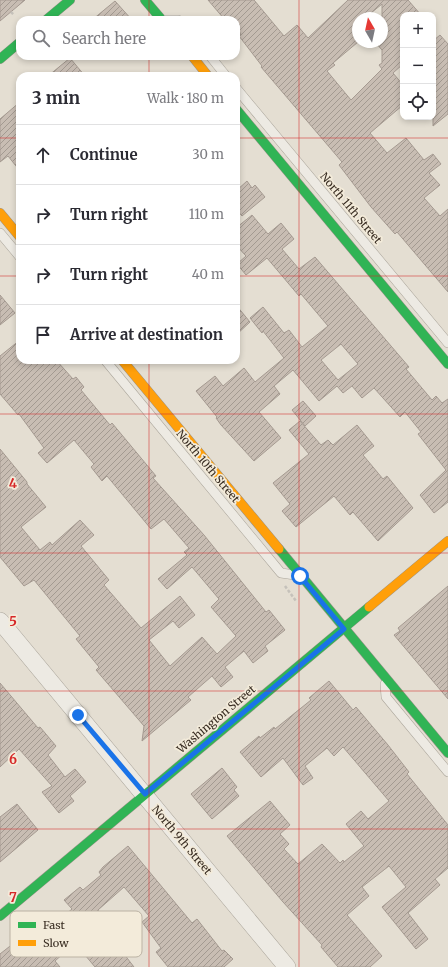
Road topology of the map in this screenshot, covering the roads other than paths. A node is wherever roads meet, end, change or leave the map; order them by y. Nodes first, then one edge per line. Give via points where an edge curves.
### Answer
1 (70, 0) edge
2 (145, 0) edge
3 (51, 16) edge
4 (158, 16) edge
5 (16, 45) edge
6 (0, 59) edge
7 (195, 60) edge
8 (213, 60) edge
9 (205, 72) edge
10 (223, 72) edge
11 (240, 93) edge
12 (240, 115) edge
13 (0, 213) edge
14 (16, 232) edge
15 (0, 233) edge
16 (16, 252) edge
17 (448, 343) edge
18 (108, 364) edge
19 (125, 364) edge
20 (448, 364) edge
21 (448, 541) edge
22 (300, 576) junction
23 (0, 621) edge
24 (344, 629) junction
25 (384, 676) junction
26 (448, 753) edge
27 (448, 772) edge
28 (145, 794) junction
29 (0, 916) edge
30 (288, 967) edge

1 - 3 main road
2 - 4 main road
5 - 6 main road
7 - 9 main road
8 - 10 lane
11 - 17 lane, North 11th Street
12 - 20 main road
13 - 14 main road
15 - 16 lane
18 - 22 lane, North 10th Street via 281,573
19 - 22 main road, North 10th Street
21 - 24 main road, Washington Street
22 - 24 main road, North 10th Street
23 - 28 street, North 9th Street
24 - 25 main road, North 10th Street
24 - 28 main road, Washington Street
25 - 26 main road, North 10th Street
25 - 27 lane via 386,697
28 - 29 main road, Washington Street
28 - 30 street, North 9th Street

